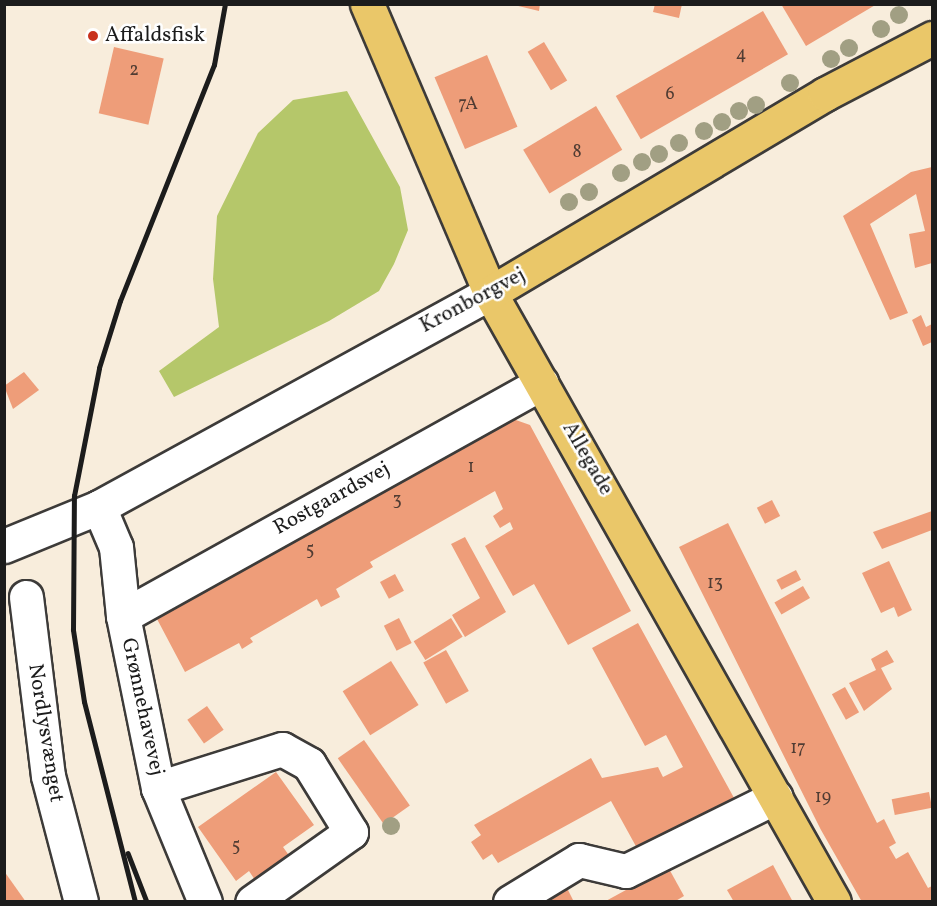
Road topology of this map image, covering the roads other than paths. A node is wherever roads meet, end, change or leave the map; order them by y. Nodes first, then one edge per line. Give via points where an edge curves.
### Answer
1 (367, 4) edge
2 (933, 38) edge
3 (490, 293) junction
4 (542, 383) junction
5 (99, 507) junction
6 (4, 546) edge
7 (26, 597) dead end
8 (123, 616) junction
9 (158, 788) junction
10 (776, 797) junction
11 (81, 902) edge
12 (205, 902) edge
13 (252, 902) edge
14 (510, 902) edge
15 (834, 902) edge

1 - 3 main road, Allegade
2 - 3 main road, Kronborgvej via 825,94
3 - 4 main road, Allegade
3 - 5 street, Kronborgvej
4 - 8 street, Rostgaardsvej
4 - 10 main road, Allegade
5 - 6 street, Kronborgvej
5 - 8 street, Grønnehavevej via 116,547
7 - 11 street, Nordlysvænget via 48,776
8 - 9 street, Grønnehavevej
9 - 12 street, Grønnehavevej
9 - 13 street via 282,749 309,764 351,832
10 - 14 street via 626,871 579,860
10 - 15 main road, Allegade

